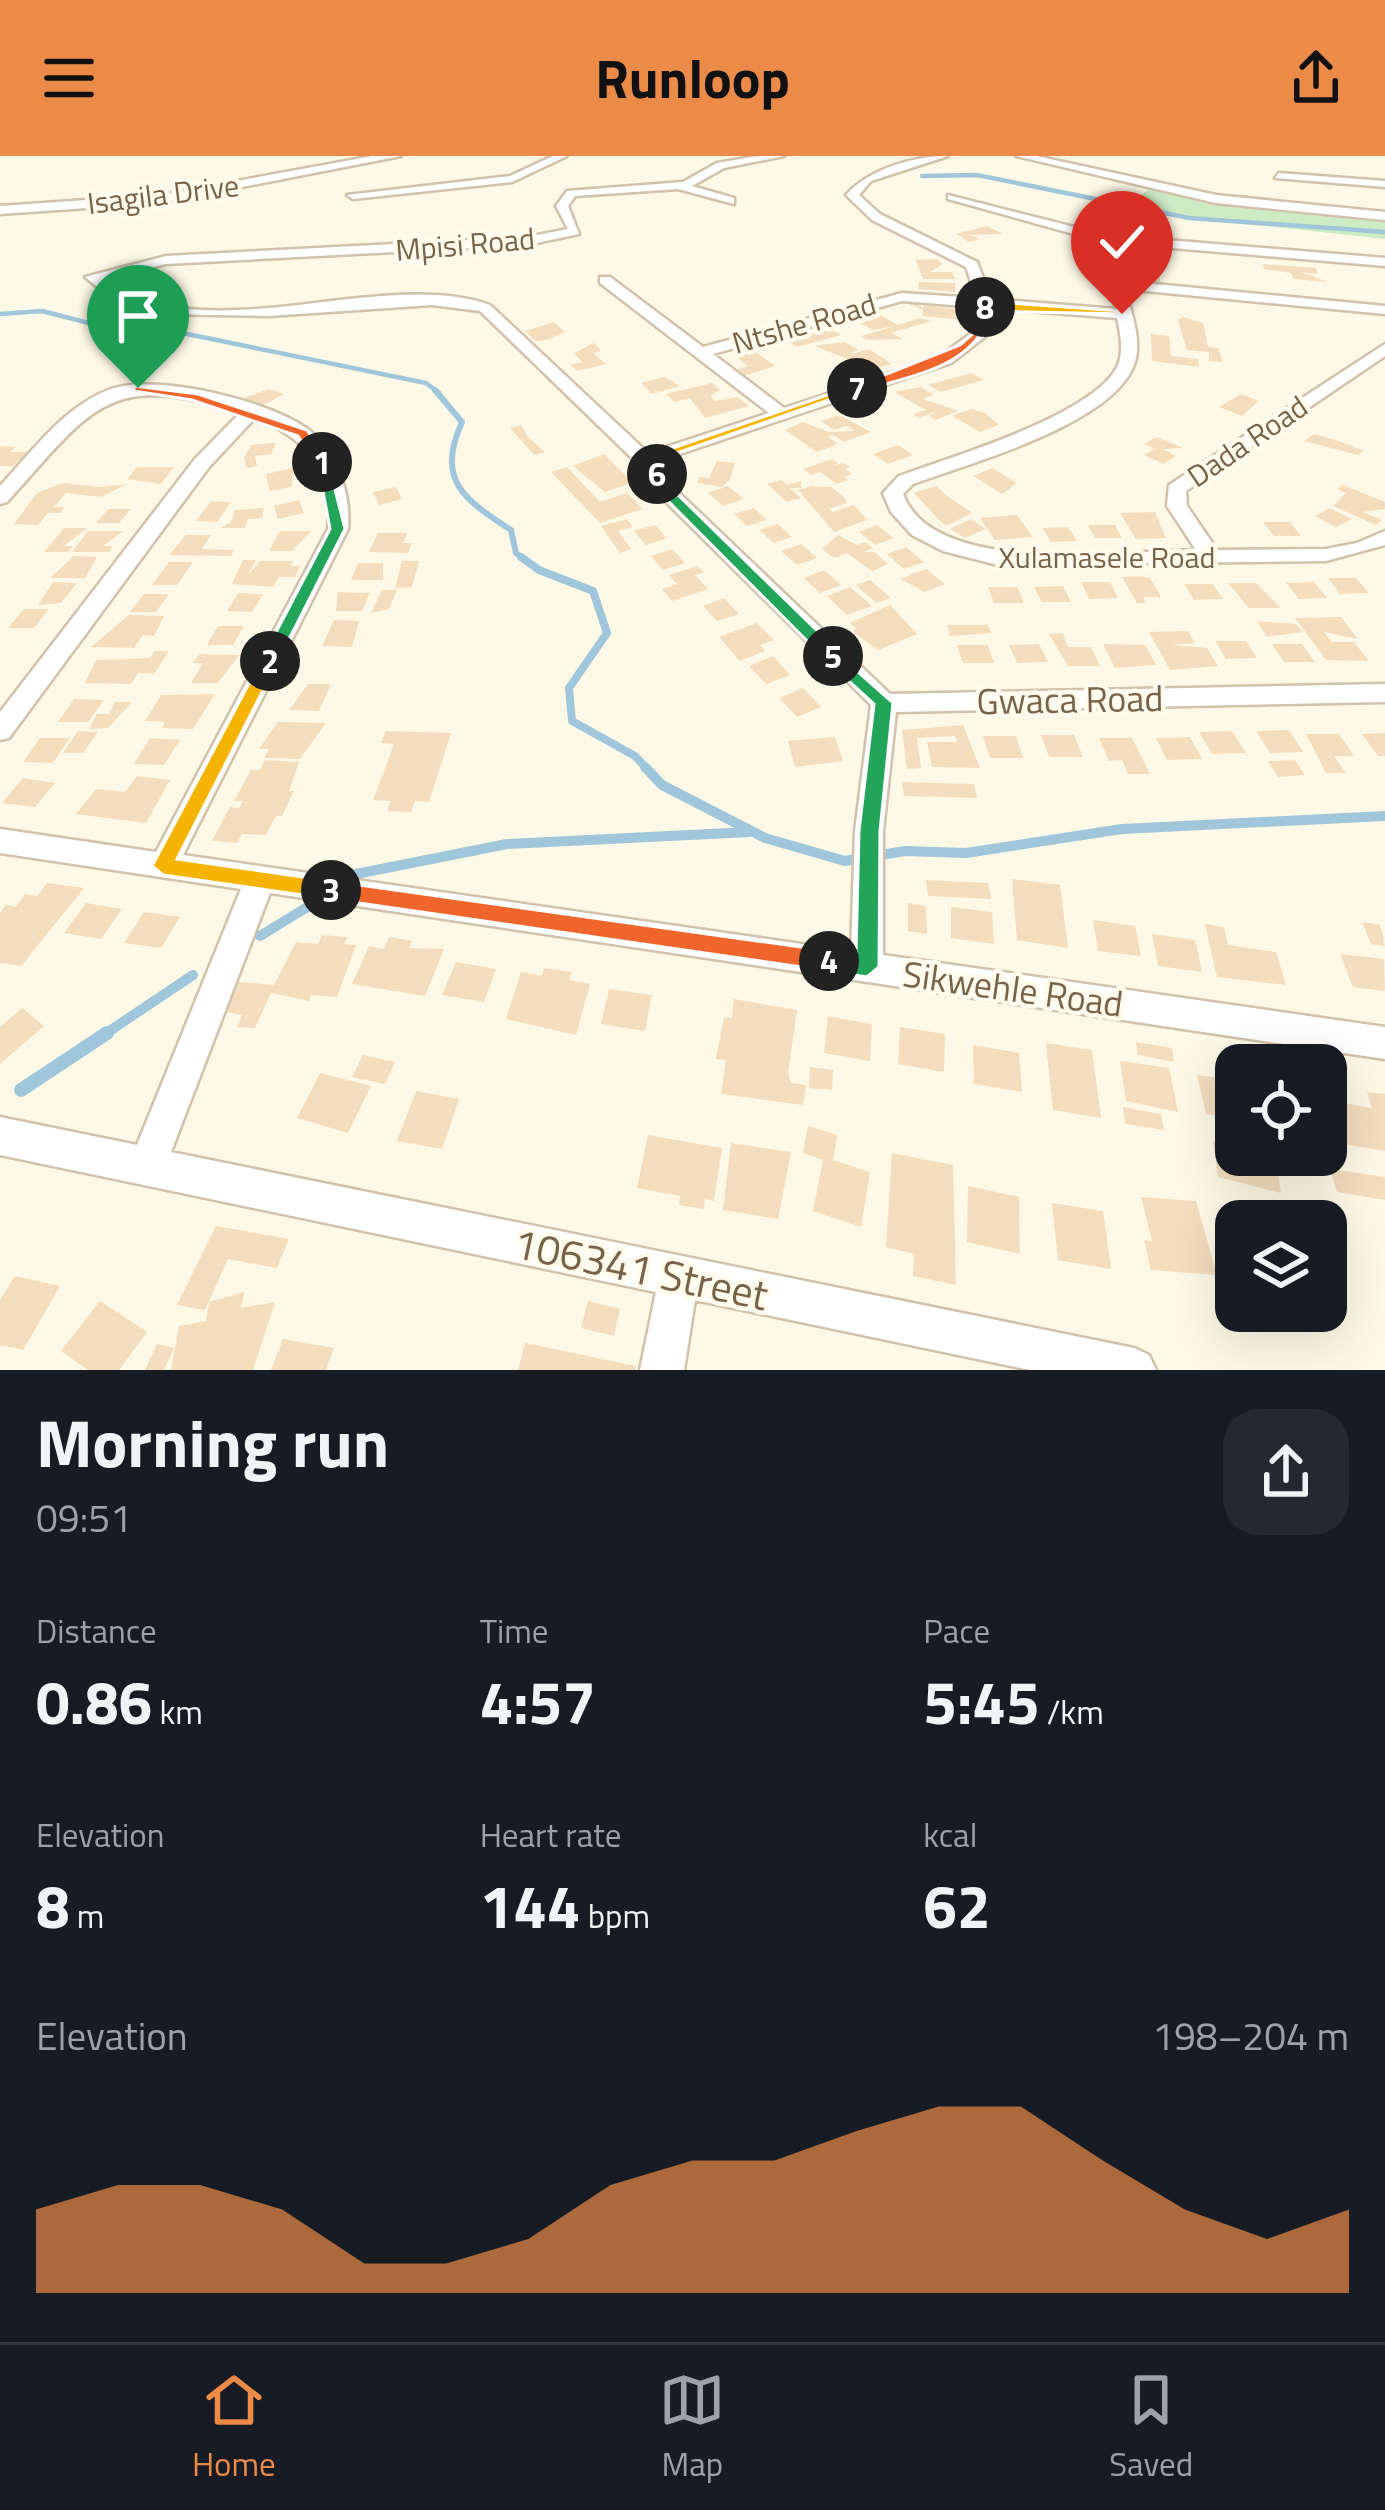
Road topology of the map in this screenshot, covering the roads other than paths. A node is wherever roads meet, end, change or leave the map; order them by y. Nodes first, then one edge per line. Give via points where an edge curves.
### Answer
1 (395, 156) edge
2 (562, 156) edge
3 (779, 156) edge
4 (882, 156) edge
5 (944, 156) edge
6 (1022, 156) edge
7 (911, 166) junction
8 (1375, 170) dead end
9 (628, 174) dead end
10 (1279, 176) dead end
11 (544, 179) junction
12 (1384, 184) edge
13 (680, 186) junction
14 (609, 189) junction
15 (571, 193) junction
16 (352, 195) dead end
17 (952, 197) dead end
18 (730, 201) dead end
19 (0, 210) edge
20 (1385, 217) edge
21 (1105, 238) junction
22 (1385, 262) edge
23 (604, 280) dead end
24 (1114, 284) junction
25 (986, 303) junction
26 (1122, 314) junction
27 (1383, 314) edge
28 (1385, 349) edge
29 (702, 352) junction
30 (250, 413) junction
31 (780, 413) junction
32 (645, 460) junction
33 (0, 498) edge
34 (1385, 537) edge
35 (1212, 558) junction
36 (1385, 693) edge
37 (884, 703) junction
38 (0, 731) edge
39 (0, 841) edge
40 (163, 866) junction
41 (260, 880) junction
42 (867, 967) junction
43 (1385, 1043) edge
44 (0, 1136) edge
45 (146, 1167) junction
46 (679, 1276) junction
47 (662, 1370) edge
48 (1134, 1370) edge

1 - 19 street, Isagila Drive via 160,199
2 - 11 street
3 - 13 street, Mpisi Road via 721,165
4 - 7 street
5 - 7 street
6 - 20 street via 1216,199
7 - 25 street via 867,179 852,195 876,217 972,265
8 - 12 street
9 - 14 street
10 - 12 street
11 - 15 street
11 - 16 street
13 - 14 street, Mpisi Road
13 - 18 street
14 - 15 street, Mpisi Road
15 - 32 street, Mpisi Road via 562,203 575,231 526,241 166,260 92,280 121,298 184,314 471,303
17 - 21 street
21 - 22 street
21 - 24 street, Xulamasele Road
23 - 29 street
24 - 26 street, Xulamasele Road
24 - 27 street
25 - 26 street, Ntshe Road
25 - 29 street, Ntshe Road via 880,300
25 - 31 street via 981,333 945,360
26 - 35 street, Xulamasele Road via 1127,365 1112,386 1078,410 906,480 893,493 895,503 931,537 972,555
28 - 35 street, Dada Road via 1176,489 1177,506
29 - 31 street
30 - 33 street via 163,388 123,391 80,416
30 - 38 street via 202,463
30 - 40 street via 310,439 340,520
31 - 32 street
32 - 37 street via 667,492
34 - 35 street, Xulamasele Road via 1326,555
36 - 37 street, Gwaca Road
37 - 42 street via 869,831
39 - 40 street, Sikwehle Road
40 - 41 street, Sikwehle Road
41 - 42 street, Sikwehle Road
41 - 45 street
42 - 43 street, Sikwehle Road
44 - 45 street, 106341 Street
45 - 46 street, 106341 Street
46 - 47 street
46 - 48 street, 106341 Street

